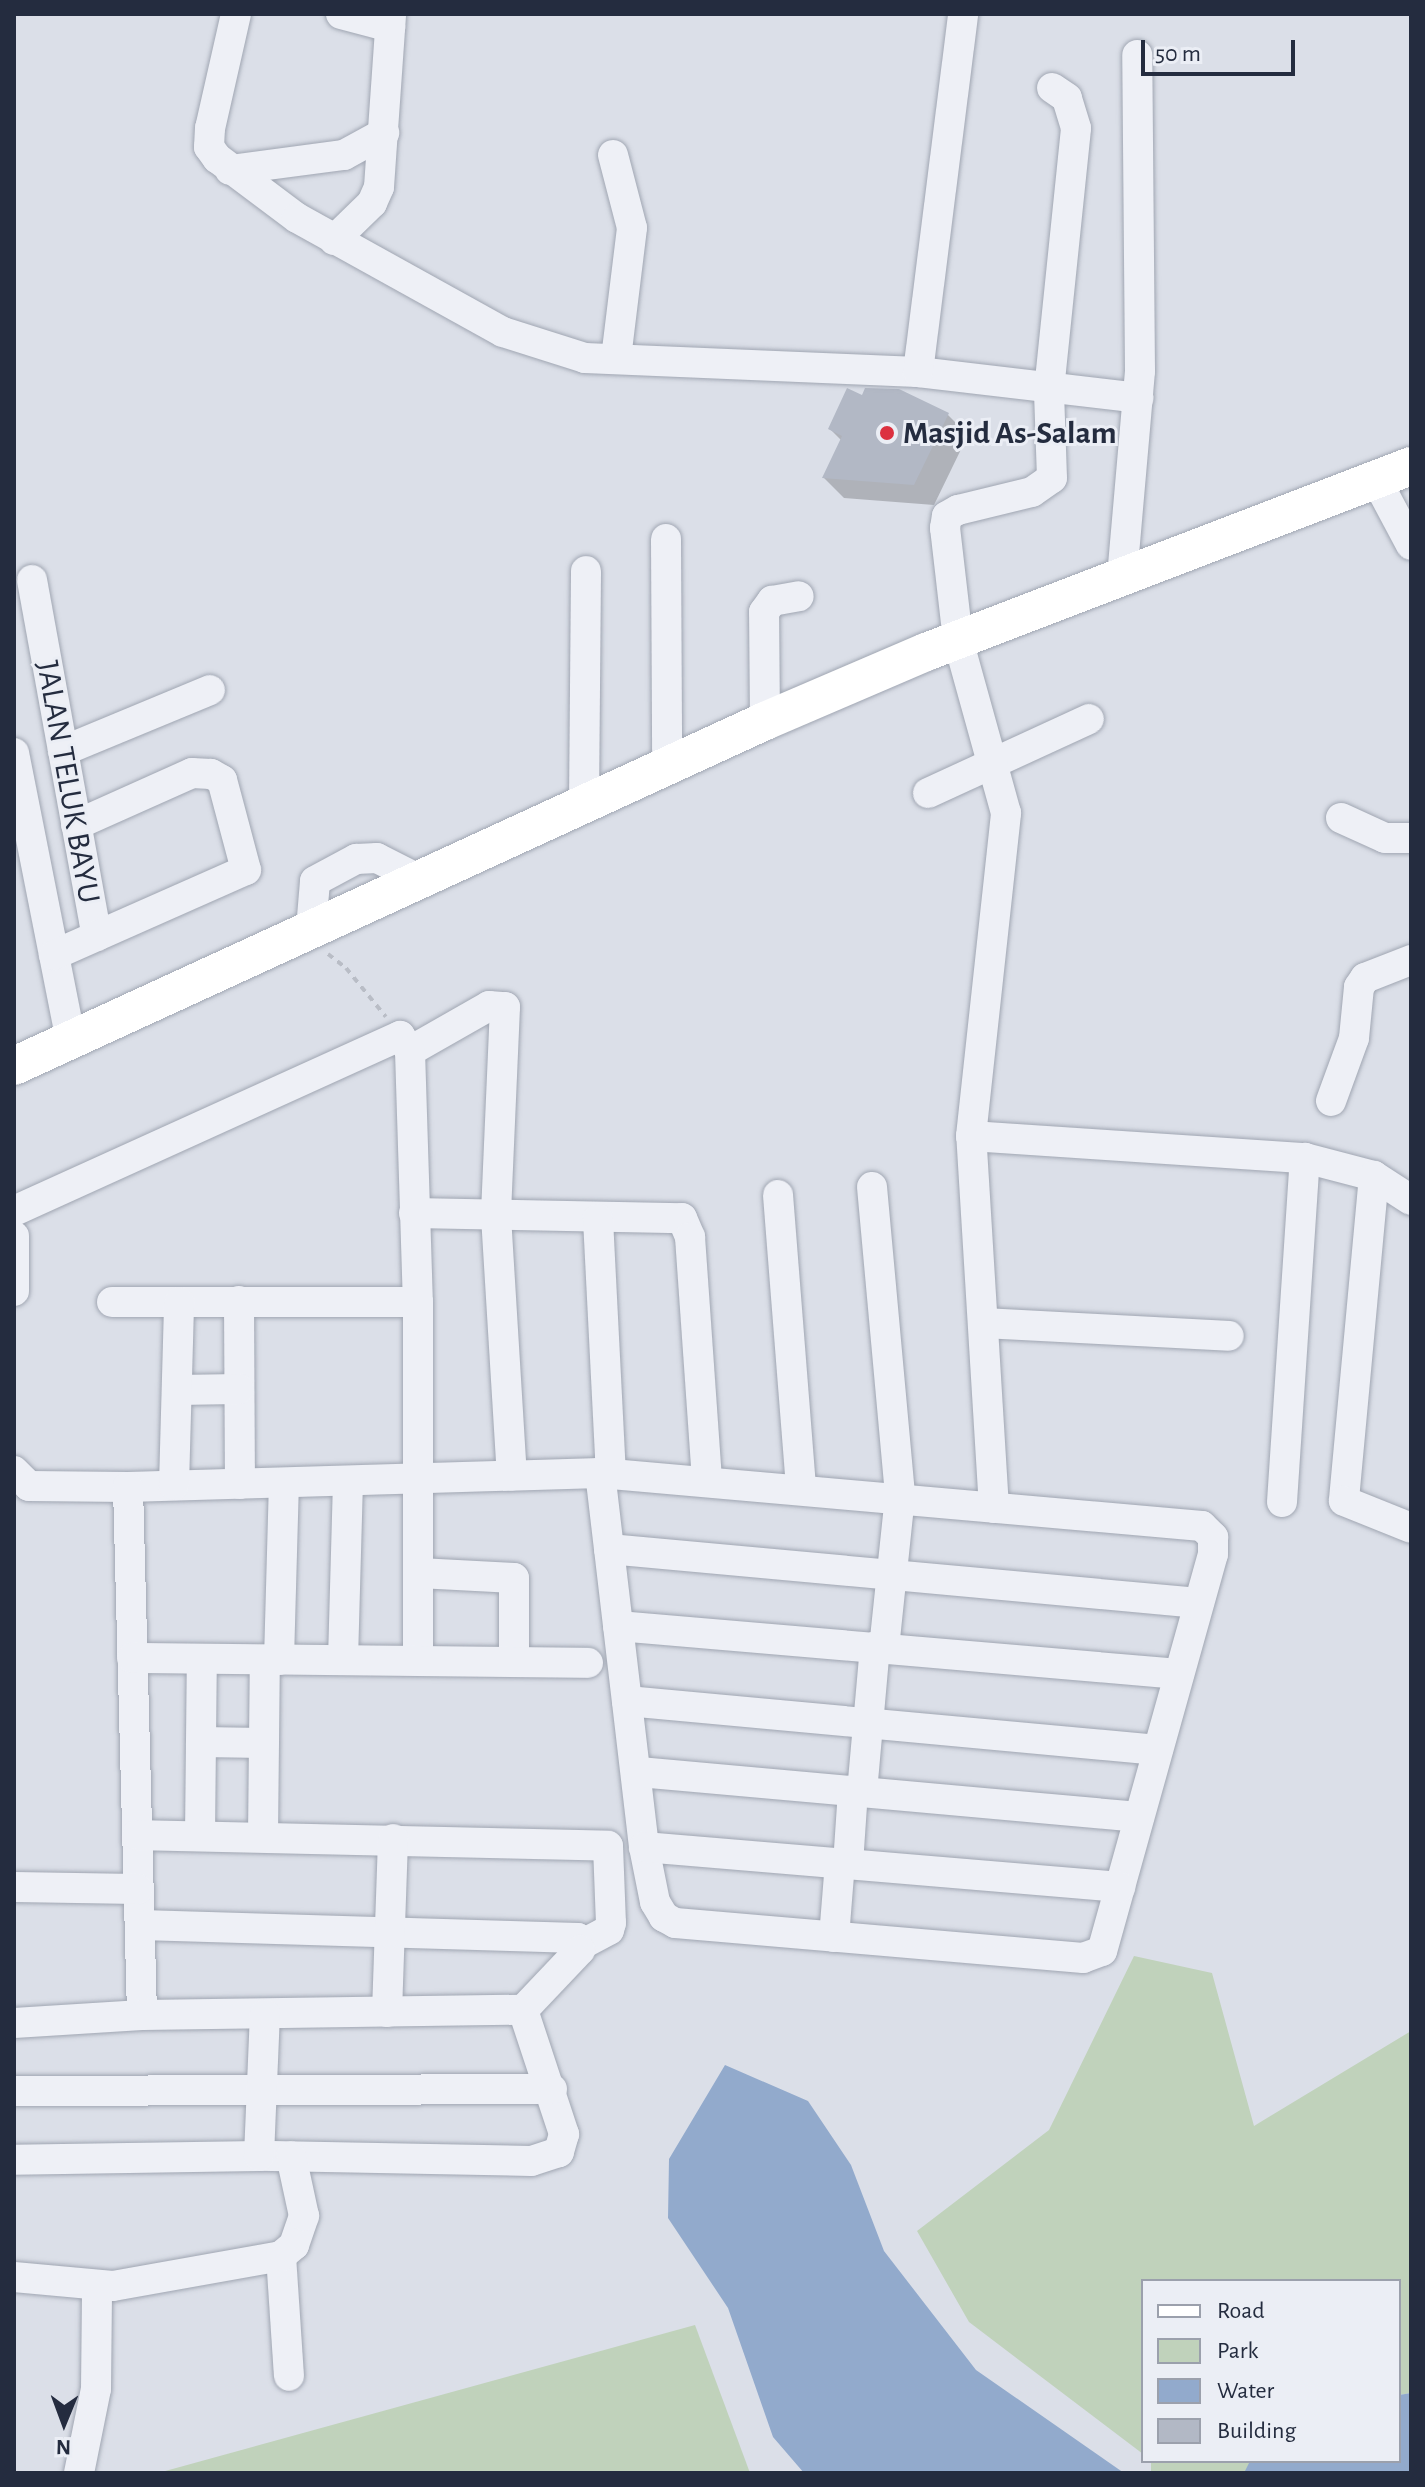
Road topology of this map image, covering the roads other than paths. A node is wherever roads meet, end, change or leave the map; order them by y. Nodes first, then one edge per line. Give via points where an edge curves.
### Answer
1 (236, 14) edge
2 (341, 14) edge
3 (963, 14) edge
4 (390, 21) edge
5 (1137, 55) dead end
6 (1052, 88) dead end
7 (384, 133) junction
8 (613, 155) dead end
9 (230, 170) junction
10 (334, 240) junction
11 (616, 359) junction
12 (918, 372) junction
13 (1049, 390) junction
14 (1138, 398) junction
15 (1395, 474) edge
16 (666, 539) dead end
17 (1411, 545) edge
18 (586, 571) dead end
19 (1122, 577) junction
20 (32, 580) dead end
21 (799, 596) dead end
22 (958, 640) junction
23 (210, 690) dead end
24 (1089, 719) dead end
25 (765, 721) junction
26 (63, 751) junction
27 (14, 753) edge
28 (667, 763) junction
29 (995, 764) junction
30 (928, 793) dead end
31 (584, 802) junction
32 (1341, 818) dead end
33 (76, 825) junction
34 (1411, 838) edge
35 (97, 936) junction
36 (54, 955) junction
37 (1411, 960) edge
38 (71, 1041) junction
39 (410, 1051) junction
40 (14, 1066) edge
41 (1331, 1101) dead end
42 (971, 1136) junction
43 (1305, 1158) junction
44 (1374, 1176) junction
45 (872, 1187) dead end
46 (778, 1195) dead end
47 (1411, 1200) edge
48 (14, 1211) edge
49 (414, 1213) junction
50 (496, 1216) junction
51 (598, 1219) junction
52 (14, 1236) edge
53 (14, 1291) edge
54 (239, 1301) junction
55 (112, 1302) dead end
56 (179, 1302) junction
57 (418, 1302) junction
58 (984, 1323) junction
59 (1229, 1336) dead end
60 (239, 1389) junction
61 (177, 1390) junction
62 (14, 1471) edge
63 (605, 1473) junction
64 (512, 1476) junction
65 (421, 1479) junction
66 (707, 1480) junction
67 (348, 1481) junction
68 (284, 1483) junction
69 (240, 1484) junction
70 (174, 1485) junction
71 (128, 1487) junction
72 (801, 1487) junction
73 (900, 1496) junction
74 (1282, 1502) dead end
75 (994, 1508) junction
76 (1411, 1528) edge
77 (609, 1549) junction
78 (419, 1573) junction
79 (893, 1575) junction
80 (1199, 1603) junction
81 (618, 1626) junction
82 (880, 1647) junction
83 (132, 1658) junction
84 (202, 1659) junction
85 (272, 1660) junction
86 (343, 1660) junction
87 (418, 1661) junction
88 (514, 1662) junction
89 (588, 1663) dead end
90 (1179, 1674) junction
91 (627, 1701) junction
92 (867, 1724) junction
93 (201, 1742) junction
94 (264, 1743) junction
95 (1158, 1750) junction
96 (639, 1772) junction
97 (858, 1792) junction
98 (1139, 1817) junction
99 (137, 1835) junction
100 (200, 1836) junction
101 (263, 1837) junction
102 (393, 1839) junction
103 (644, 1847) junction
104 (844, 1864) junction
105 (14, 1887) edge
106 (1120, 1887) junction
107 (138, 1889) junction
108 (141, 1925) junction
109 (389, 1931) junction
110 (834, 1937) junction
111 (581, 1945) junction
112 (523, 2010) junction
113 (387, 2012) junction
114 (265, 2014) junction
115 (142, 2015) junction
116 (14, 2023) edge
117 (552, 2089) junction
118 (262, 2090) junction
119 (14, 2091) edge
120 (259, 2156) junction
121 (291, 2156) junction
122 (14, 2160) edge
123 (281, 2256) junction
124 (14, 2277) edge
125 (97, 2285) junction
126 (289, 2376) dead end
127 (79, 2473) edge

1 - 9 street via 209,147
2 - 4 street
3 - 12 street
4 - 7 street
5 - 14 street
6 - 13 street via 1067,98 1076,128
7 - 9 street via 344,155
7 - 10 street via 372,203
8 - 11 street via 632,228
9 - 10 street
10 - 11 street via 503,332 564,354
11 - 12 street
12 - 13 street
13 - 14 street
13 - 22 street via 1052,478 1032,492 947,516 945,548
14 - 19 street
15 - 17 street
15 - 19 main road
16 - 28 street
18 - 31 street
19 - 22 main road
20 - 26 street, JALAN TELUK BAYU
21 - 25 street via 772,601 764,612
22 - 25 main road
22 - 29 street
23 - 26 street
24 - 29 street
25 - 28 main road
26 - 33 street, JALAN TELUK BAYU
27 - 36 street
28 - 31 main road
29 - 30 street
29 - 42 street via 1007,835
31 - 38 main road
32 - 34 street via 1385,838
33 - 35 street, JALAN TELUK BAYU
33 - 35 street via 192,773 211,774 222,780 246,870
35 - 36 street
36 - 38 street
37 - 41 street via 1365,978 1359,987 1354,1038
38 - 40 main road
39 - 48 street via 400,1036
39 - 49 street
39 - 50 street via 489,1006 505,1007
42 - 43 street
42 - 58 street
43 - 44 street
43 - 74 street
44 - 47 street
44 - 76 street via 1344,1501
45 - 73 street
46 - 72 street
49 - 50 street
49 - 57 street
50 - 51 street
50 - 64 street
51 - 63 street
51 - 66 street via 674,1216 688,1227
52 - 53 street
54 - 56 street
54 - 57 street
54 - 60 street
55 - 56 street
56 - 61 street
57 - 65 street
58 - 59 street
58 - 75 street
60 - 61 street
60 - 69 street
61 - 70 street
62 - 71 street via 29,1486
63 - 64 street
63 - 66 street
63 - 77 street
64 - 65 street
65 - 67 street
65 - 78 street
66 - 72 street
67 - 68 street
67 - 86 street
68 - 69 street
68 - 85 street
69 - 70 street
70 - 71 street
71 - 83 street
72 - 73 street
73 - 75 street
73 - 79 street
75 - 80 street via 1202,1526 1213,1537 1213,1554
77 - 79 street
77 - 81 street
78 - 87 street
78 - 88 street via 514,1578
79 - 80 street
79 - 82 street
80 - 90 street
81 - 82 street
81 - 91 street
82 - 90 street
82 - 92 street
83 - 84 street
83 - 99 street
84 - 85 street
84 - 93 street
85 - 86 street
85 - 94 street
86 - 87 street
87 - 88 street
88 - 89 street
90 - 95 street
91 - 92 street
91 - 96 street
92 - 95 street
92 - 97 street
93 - 94 street
93 - 100 street
94 - 101 street
95 - 98 street
96 - 97 street
96 - 103 street
97 - 98 street
97 - 104 street
98 - 106 street
99 - 100 street
99 - 107 street
100 - 101 street
101 - 102 street
102 - 109 street
102 - 111 street via 608,1846 611,1923 609,1930
103 - 104 street
103 - 110 street via 657,1909 675,1923
104 - 106 street
104 - 110 street
105 - 107 street
106 - 110 street via 1102,1951 1083,1958
107 - 108 street
108 - 109 street
108 - 115 street
109 - 111 street via 570,1936
109 - 113 street
111 - 112 street
112 - 113 street
112 - 117 street
113 - 114 street
114 - 115 street
114 - 118 street
115 - 116 street
117 - 118 street
117 - 121 street via 564,2134 559,2152 548,2159
118 - 119 street
118 - 120 street
120 - 121 street
120 - 122 street
121 - 123 street via 304,2216 294,2245
123 - 125 street
123 - 126 street
124 - 125 street
125 - 127 street via 96,2389

